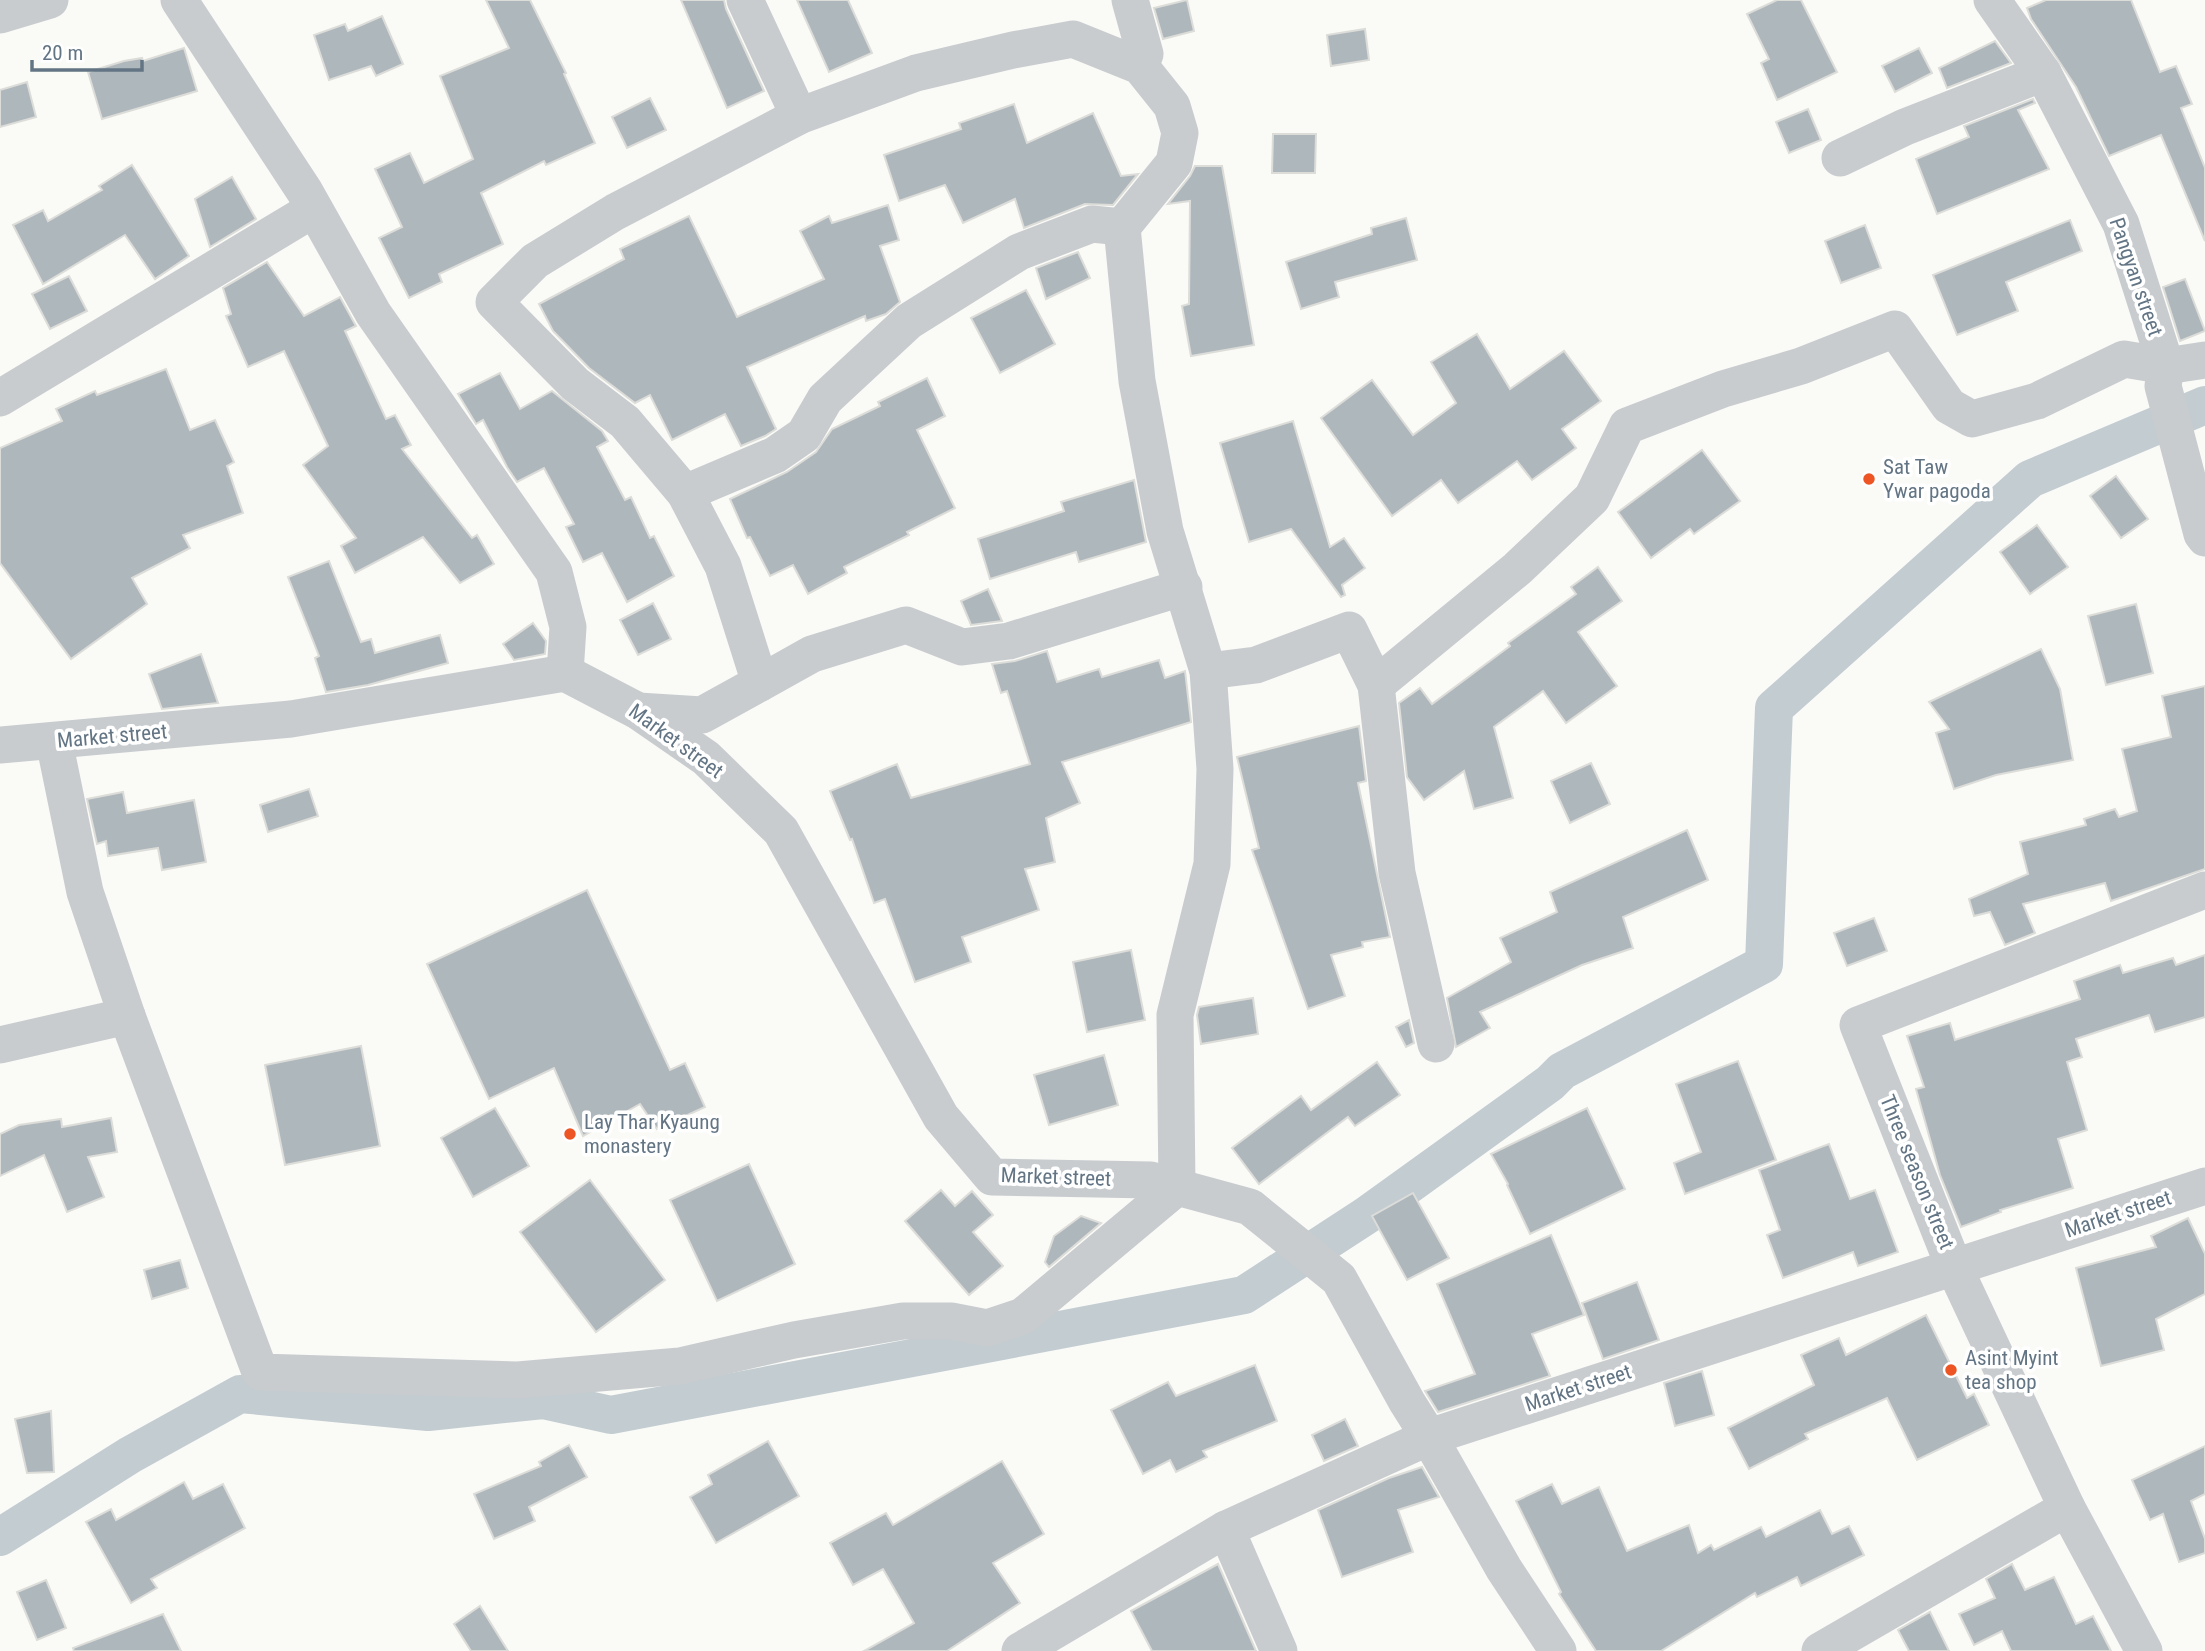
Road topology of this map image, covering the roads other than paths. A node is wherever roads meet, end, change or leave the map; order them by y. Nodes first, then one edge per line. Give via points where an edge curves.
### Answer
1 (50, 0) edge
2 (179, 0) edge
3 (746, 0) edge
4 (1130, 0) edge
5 (2000, 2) edge
6 (0, 15) edge
7 (1140, 65) junction
8 (2043, 73) junction
9 (799, 116) junction
10 (1840, 158) dead end
11 (314, 209) junction
12 (1122, 227) junction
13 (2205, 360) edge
14 (2165, 376) junction
15 (0, 398) edge
16 (685, 494) junction
17 (2205, 538) edge
18 (1184, 587) junction
19 (1208, 671) junction
20 (565, 673) junction
21 (760, 683) junction
22 (1376, 685) junction
23 (638, 710) junction
24 (54, 741) junction
25 (0, 745) edge
26 (2205, 890) edge
27 (127, 1016) junction
28 (1436, 1044) dead end
29 (0, 1045) edge
30 (2205, 1186) edge
31 (1177, 1187) junction
32 (1954, 1267) junction
33 (1429, 1437) junction
34 (2067, 1508) junction
35 (1226, 1529) junction
36 (1020, 1651) edge
37 (1279, 1651) edge
38 (1558, 1651) edge
39 (1820, 1651) edge
40 (2144, 1651) edge

1 - 6 street
2 - 11 street
3 - 9 street
4 - 7 street via 1145,54
5 - 8 street, Pangyan street
7 - 9 street via 1073,39 916,73
7 - 12 street via 1172,106 1180,133 1174,163
8 - 10 street
8 - 14 street, Pangyan street via 2121,224
9 - 16 street via 615,212 534,261 494,302 575,384 625,422
11 - 15 street
11 - 20 street via 373,313 554,572 568,627
12 - 16 street via 1092,224 1019,252 909,321 825,399 804,435 775,455
12 - 18 street via 1137,381 1165,531
13 - 14 street
14 - 17 street, Pangyan street via 2174,431
14 - 22 street via 2124,359 2037,401 1972,419 1949,407 1895,328 1628,426 1592,498 1517,569
16 - 21 street via 723,566
18 - 19 street
18 - 21 street via 1009,641 974,646 962,647 906,625 812,654
19 - 22 street via 1256,665 1349,630
19 - 31 street via 1216,769 1212,864 1175,1015
20 - 23 street, Market street
20 - 24 street, Market street via 291,719
21 - 23 street via 702,715
22 - 28 street via 1397,873
23 - 31 street, Market street via 706,758 781,831 941,1117 992,1177 1151,1180
24 - 25 street, Market street
24 - 27 street via 85,892
26 - 32 street, Three season street via 1858,1025
27 - 29 street
27 - 31 street via 260,1372 517,1380 680,1366 903,1321 951,1321 987,1328 1023,1317
30 - 32 street, Market street
31 - 33 street, Market street via 1250,1207 1339,1279
32 - 33 street, Market street
32 - 34 street, Three season street
33 - 35 street
33 - 38 street via 1504,1569
34 - 39 street
34 - 40 street, Three season street
35 - 36 street
35 - 37 street

